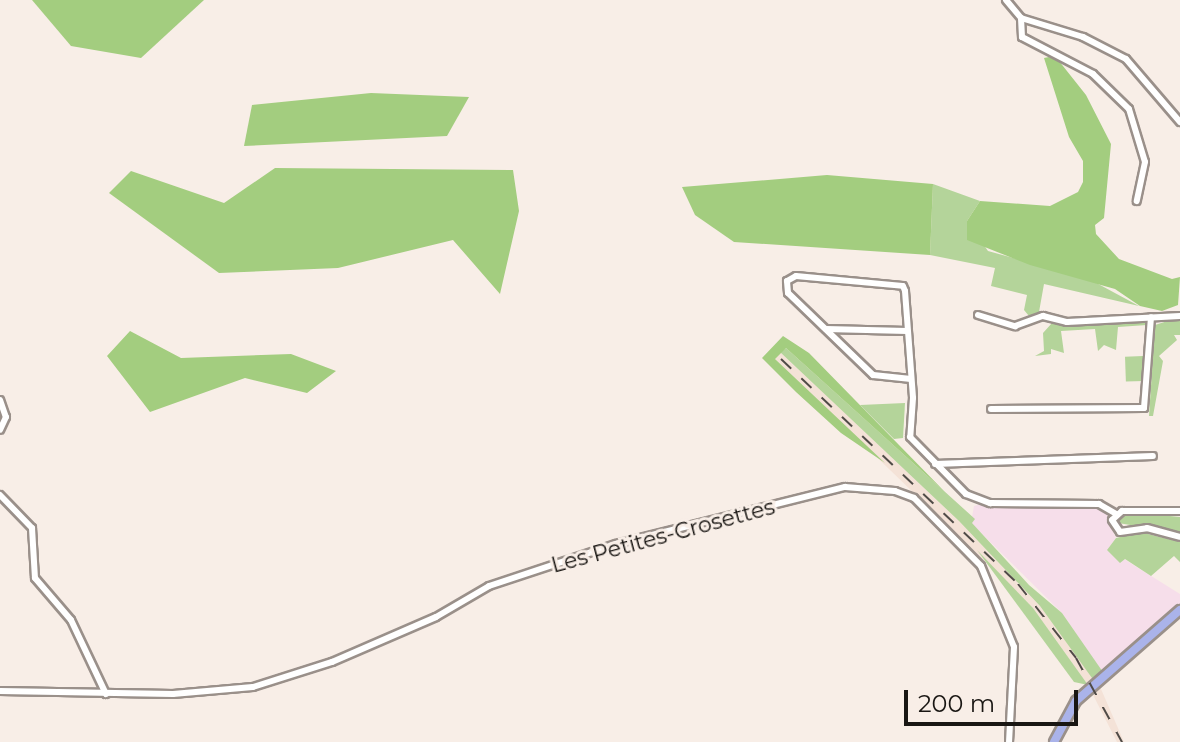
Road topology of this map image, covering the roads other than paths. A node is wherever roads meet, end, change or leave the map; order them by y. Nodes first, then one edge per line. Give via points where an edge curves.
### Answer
1 (1006, 0) edge
2 (1021, 18) junction
3 (1180, 122) edge
4 (1137, 201) dead end
5 (978, 315) dead end
6 (1180, 316) edge
7 (1151, 317) junction
8 (826, 329) junction
9 (907, 331) junction
10 (911, 379) junction
11 (0, 400) edge
12 (991, 409) dead end
13 (0, 430) edge
14 (1153, 456) dead end
15 (935, 464) junction
16 (0, 495) edge
17 (1180, 511) edge
18 (1116, 514) junction
19 (1180, 537) edge
20 (1180, 610) edge
21 (0, 691) edge
22 (106, 694) junction
23 (1009, 742) edge
24 (1054, 742) edge

1 - 2 street
2 - 3 street via 1083,37 1126,59
2 - 4 street via 1022,37 1093,74 1129,109 1144,148
5 - 7 street via 1015,326 1043,316 1067,322
6 - 7 street
7 - 12 street via 1144,408
8 - 9 street
8 - 9 street via 786,292 790,277 901,284
8 - 10 street via 876,376
9 - 10 street
10 - 15 street via 910,437
11 - 13 street via 6,417
14 - 15 street
15 - 18 street via 981,501 1099,504
16 - 22 street via 32,528 35,578 71,620
17 - 18 street
18 - 19 street via 1113,525 1120,532 1147,528
20 - 24 main road via 1076,701
21 - 22 street, Les Petites-Crosettes
22 - 23 street, Les Petites-Crosettes via 197,692 270,683 436,617 489,586 616,544 845,487 914,498 981,566 1014,647

